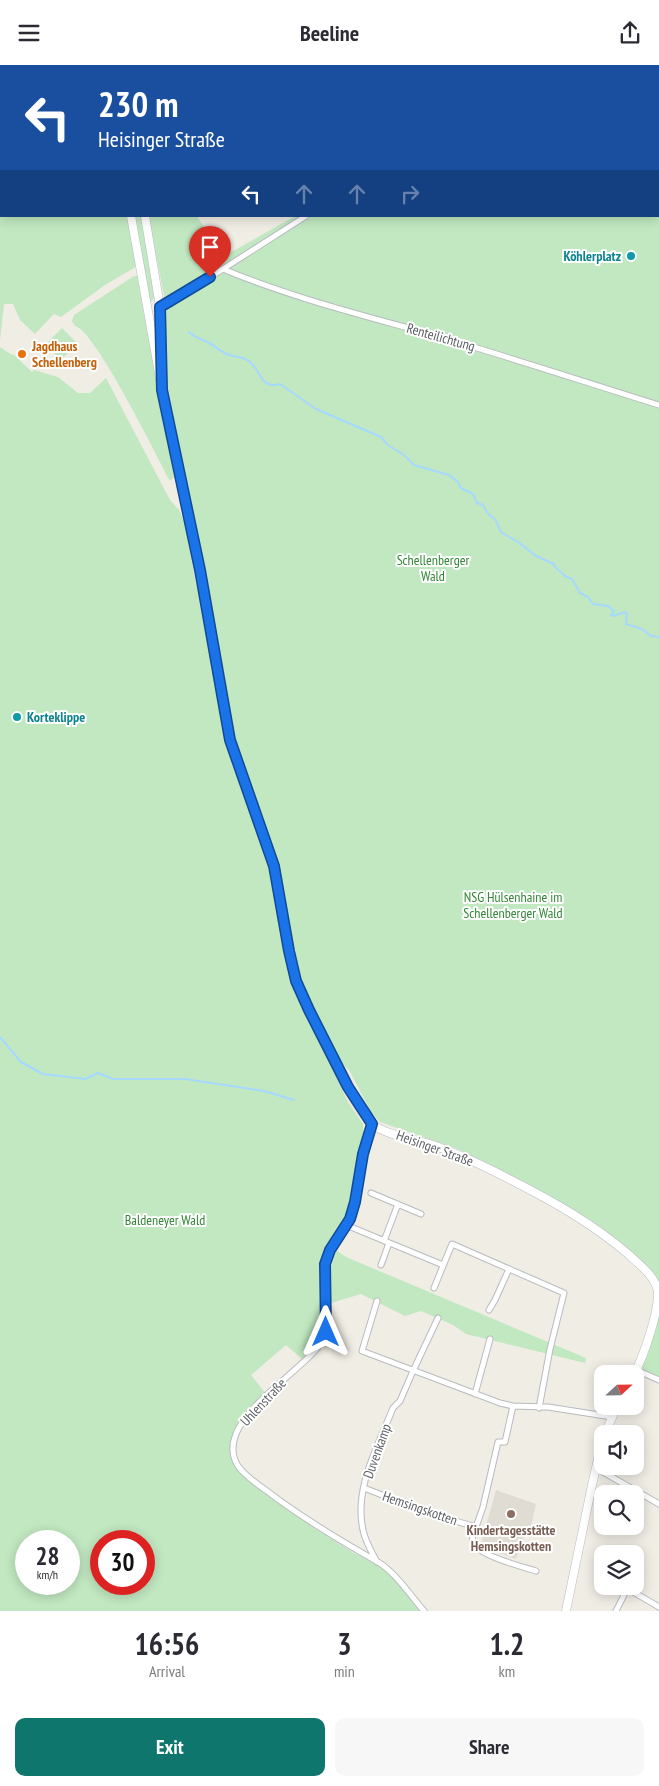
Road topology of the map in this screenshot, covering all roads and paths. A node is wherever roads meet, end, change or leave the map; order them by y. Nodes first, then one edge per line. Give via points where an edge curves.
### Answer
1 (131, 217) edge
2 (145, 217) edge
3 (304, 217) edge
4 (223, 269) junction
5 (160, 307) junction
6 (147, 311) junction
7 (162, 390) junction
8 (659, 405) edge
9 (372, 1124) junction
10 (371, 1193) dead end
11 (398, 1204) junction
12 (421, 1213) dead end
13 (346, 1225) junction
14 (386, 1242) junction
15 (381, 1265) dead end
16 (443, 1265) junction
17 (508, 1269) junction
18 (434, 1288) dead end
19 (377, 1301) dead end
20 (489, 1310) dead end
21 (438, 1318) dead end
22 (490, 1339) dead end
23 (638, 1365) edge
24 (413, 1371) junction
25 (644, 1375) edge
26 (659, 1380) edge
27 (475, 1394) junction
28 (513, 1406) junction
29 (539, 1408) junction
30 (612, 1417) joint
31 (609, 1425) edge
32 (595, 1475) edge
33 (608, 1475) edge
34 (364, 1488) junction
35 (659, 1504) edge
36 (476, 1527) junction
37 (377, 1562) junction
38 (536, 1571) dead end
39 (622, 1595) edge
40 (639, 1595) edge
41 (659, 1607) edge
42 (424, 1611) edge
43 (566, 1611) edge
44 (616, 1611) edge

1 - 6 main road
2 - 5 main road
3 - 4 street
4 - 5 street
4 - 8 street, Renteilichtung
5 - 6 main road
5 - 7 main road
6 - 7 main road
7 - 9 main road via 200,570 230,740 274,866 296,981 348,1087
9 - 13 street, Uhlenstraße via 353,1209
9 - 23 main road, Heisinger Straße via 457,1154 531,1191 597,1229 649,1273 658,1290 659,1303
10 - 11 street
11 - 12 street
11 - 14 street
13 - 14 street
13 - 37 street, Uhlenstraße via 325,1264 327,1318 324,1337 316,1350 242,1422 233,1449 240,1469 257,1484 316,1526
14 - 15 street
14 - 16 street
16 - 17 street via 452,1244
16 - 18 street
17 - 20 street
17 - 29 street via 564,1293
19 - 24 street via 362,1351
21 - 24 street, Duvenkamp
22 - 27 street
24 - 27 street
24 - 34 street, Duvenkamp via 400,1401 393,1408
25 - 26 street
27 - 28 street
28 - 29 street
28 - 36 street, Hemsingskotten via 504,1442 498,1443
29 - 30 street
30 - 31 main road
32 - 43 main road
33 - 35 street
34 - 36 street, Hemsingskotten
34 - 37 street, Duvenkamp via 362,1524
36 - 38 street, Hemsingskotten via 472,1535 479,1551
37 - 42 street, Uhlenstraße
39 - 44 street
40 - 41 street

